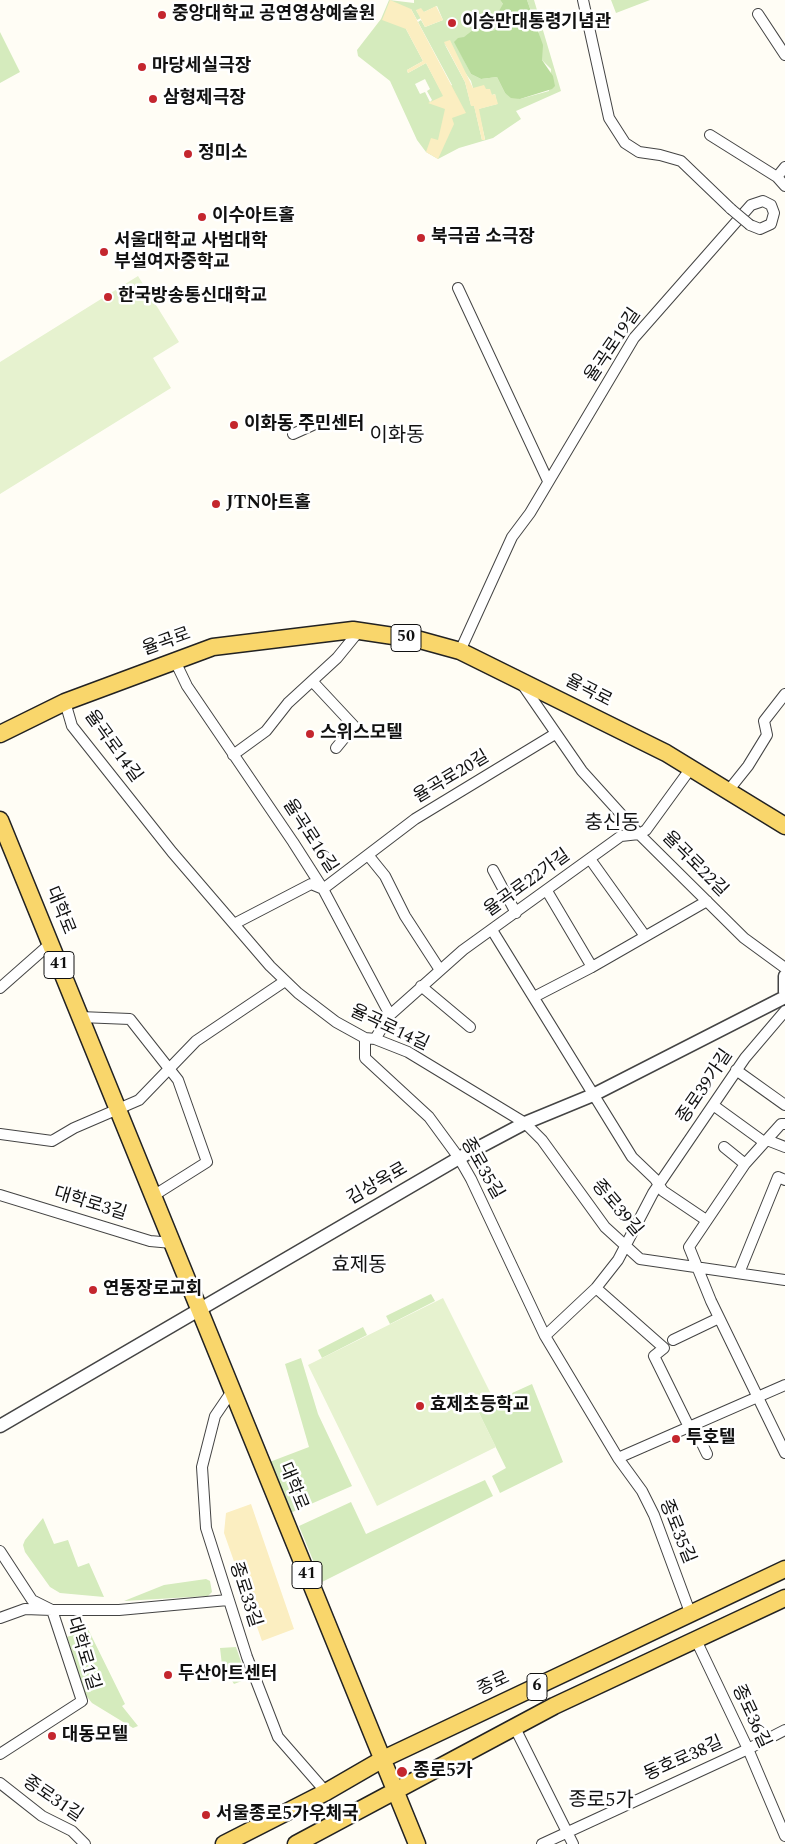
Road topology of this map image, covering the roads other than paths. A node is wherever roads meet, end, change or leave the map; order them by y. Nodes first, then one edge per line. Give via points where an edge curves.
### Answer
1 (582, 0) edge
2 (758, 14) dead end
3 (785, 55) edge
4 (710, 135) dead end
5 (785, 167) edge
6 (777, 177) junction
7 (785, 186) edge
8 (458, 288) dead end
9 (324, 420) dead end
10 (293, 434) dead end
11 (548, 480) junction
12 (359, 631) junction
13 (460, 650) junction
14 (175, 661) junction
15 (519, 680) junction
16 (312, 681) junction
17 (785, 694) edge
18 (65, 702) junction
19 (0, 734) edge
20 (555, 734) junction
21 (336, 748) dead end
22 (233, 755) junction
23 (691, 768) junction
24 (728, 791) junction
25 (0, 820) edge
26 (785, 826) edge
27 (639, 834) junction
28 (368, 855) junction
29 (590, 859) junction
30 (493, 870) dead end
31 (323, 889) junction
32 (547, 890) junction
33 (707, 900) junction
34 (516, 913) junction
35 (234, 924) junction
36 (492, 930) junction
37 (645, 936) junction
38 (51, 944) junction
39 (592, 967) junction
40 (785, 968) edge
41 (440, 970) junction
42 (785, 976) edge
43 (285, 981) junction
44 (421, 986) junction
45 (0, 988) edge
46 (785, 992) edge
47 (534, 997) junction
48 (785, 998) edge
49 (785, 1011) edge
50 (390, 1015) junction
51 (80, 1017) junction
52 (470, 1027) dead end
53 (370, 1038) junction
54 (170, 1068) junction
55 (736, 1070) junction
56 (593, 1095) junction
57 (713, 1105) junction
58 (785, 1105) edge
59 (118, 1110) junction
60 (525, 1123) junction
61 (785, 1124) edge
62 (0, 1134) edge
63 (765, 1141) junction
64 (724, 1146) dead end
65 (785, 1147) edge
66 (459, 1158) junction
67 (745, 1164) junction
68 (785, 1180) edge
69 (659, 1185) junction
70 (0, 1195) edge
71 (153, 1196) junction
72 (706, 1220) junction
73 (172, 1243) junction
74 (625, 1247) junction
75 (698, 1267) junction
76 (739, 1273) junction
77 (785, 1280) edge
78 (596, 1288) junction
79 (199, 1310) junction
80 (719, 1318) junction
81 (545, 1336) junction
82 (673, 1340) dead end
83 (785, 1385) edge
84 (232, 1391) junction
85 (757, 1397) junction
86 (0, 1426) edge
87 (691, 1426) junction
88 (785, 1453) edge
89 (707, 1454) dead end
90 (618, 1458) junction
91 (0, 1551) edge
92 (785, 1569) edge
93 (785, 1598) edge
94 (228, 1600) junction
95 (52, 1610) junction
96 (692, 1615) junction
97 (0, 1618) edge
98 (696, 1640) junction
99 (514, 1726) junction
100 (785, 1730) edge
101 (748, 1749) junction
102 (0, 1754) edge
103 (383, 1759) junction
104 (0, 1783) edge
105 (326, 1792) junction
106 (395, 1792) junction
107 (566, 1832) junction
108 (785, 1836) edge
109 (85, 1844) edge
110 (224, 1844) edge
111 (296, 1844) edge
112 (417, 1844) edge
113 (542, 1844) edge
114 (573, 1844) edge

1 - 11 street, 율곡로19길, bridge via 609,118 625,143 639,152 681,161 731,209 750,225 760,229 771,224 774,212 771,205 758,201 751,205 634,338
2 - 3 street
4 - 6 street
5 - 6 street
6 - 7 street
8 - 11 street
9 - 10 street
11 - 13 street, 율곡로19길 via 530,513 512,536
12 - 13 main road, 율곡로 / 50
12 - 14 main road, 율곡로 / 50 via 214,647
12 - 16 street
13 - 15 main road, 율곡로 / 50
14 - 18 main road, 율곡로 / 50
14 - 22 street, 율곡로16길 via 187,686
15 - 20 street, 율곡로22길
15 - 23 main road, 율곡로 / 50
16 - 21 street via 354,726
16 - 22 street via 288,703 266,731
17 - 24 street via 764,721 767,735
18 - 19 main road, 율곡로 / 50
18 - 35 street, 율곡로14길 via 72,726
20 - 27 street, 율곡로22길 via 582,771
20 - 28 street, 율곡로20길 via 415,819
22 - 31 street, 율곡로16길
23 - 24 main road, 율곡로 / 50
23 - 27 street via 646,830
24 - 26 main road, 율곡로 / 50
25 - 38 main road, 대학로 / 41
27 - 29 street, 율곡로22가길 via 621,836
27 - 33 street, 율곡로22길
28 - 31 street, 율곡로20길
28 - 41 street via 385,876 405,916
29 - 32 street, 율곡로22가길
29 - 37 street
30 - 34 street
31 - 35 street via 311,884
31 - 50 street, 율곡로16길
32 - 34 street, 율곡로22가길
32 - 39 street
33 - 37 street
33 - 40 street, 율곡로22길 via 744,938
34 - 36 street, 율곡로22가길
35 - 43 street, 율곡로14길
36 - 41 street, 율곡로22가길
36 - 47 street
37 - 39 street
38 - 45 street
38 - 51 main road, 대학로 / 41
39 - 47 street
41 - 44 street, 율곡로22가길
42 - 46 street
43 - 53 street, 율곡로14길 via 336,1022
43 - 54 street via 196,1041
44 - 50 street, 율곡로22가길
44 - 52 street
47 - 56 street
48 - 56 street, 김상옥로
49 - 55 street, 종로39가길
50 - 53 street
51 - 54 street via 130,1019
51 - 59 main road, 대학로 / 41
53 - 60 street, 율곡로14길 via 408,1052
53 - 66 street, 종로35길 via 365,1058 429,1117
54 - 59 street via 139,1100
54 - 71 street via 178,1080 207,1162
55 - 57 street, 종로39가길
55 - 58 street
56 - 60 street, 김상옥로
56 - 69 street via 632,1157
57 - 63 street
57 - 69 street, 종로39가길
59 - 62 street via 74,1128 52,1142
59 - 71 main road, 대학로 / 41
60 - 66 street, 김상옥로
60 - 74 street, 종로39길 via 542,1140 605,1227
61 - 63 street via 781,1124
63 - 65 street
63 - 67 street
64 - 67 street
66 - 79 street, 김상옥로
66 - 81 street, 종로35길
67 - 72 street
68 - 76 street via 778,1177
69 - 72 street
69 - 74 street, 종로39가길
70 - 73 street, 대학로3길 via 150,1241
71 - 73 main road, 대학로 / 41
72 - 75 street via 689,1248
73 - 79 main road, 대학로 / 41
74 - 75 street, 종로39길 via 640,1259
74 - 78 street
75 - 76 street, 종로39길
75 - 80 street
76 - 77 street, 종로39길
78 - 81 street
78 - 87 street via 664,1348 654,1356
79 - 84 main road, 대학로 / 41
79 - 86 street, 김상옥로
80 - 82 street
80 - 85 street
81 - 90 street, 종로35길
83 - 85 street
84 - 94 street, 종로33길 via 215,1416 202,1468 206,1528
84 - 103 main road, 대학로 / 41
85 - 87 street
85 - 88 street
87 - 89 street
87 - 90 street
90 - 96 street, 종로35길 via 642,1491 654,1515
91 - 95 street via 32,1600
92 - 96 main road, 종로 / 6
93 - 98 main road, 6
94 - 95 street via 119,1610
94 - 105 street, 종로33길 via 278,1737
95 - 97 street via 25,1609
95 - 102 street, 대학로1길 via 82,1701
96 - 103 main road, 종로 / 6
98 - 99 main road, 6
98 - 101 street, 종로36길
99 - 106 main road, 6
99 - 107 street
100 - 101 street, 동호로38길
101 - 107 street, 동호로38길
101 - 108 street, 종로36길
103 - 105 main road, 종로 / 6
103 - 106 main road, 대학로 / 41
104 - 109 street, 종로31길
105 - 110 main road, 종로 / 6
106 - 111 main road, 6
106 - 112 main road, 41
107 - 113 street, 동호로38길
107 - 114 street

